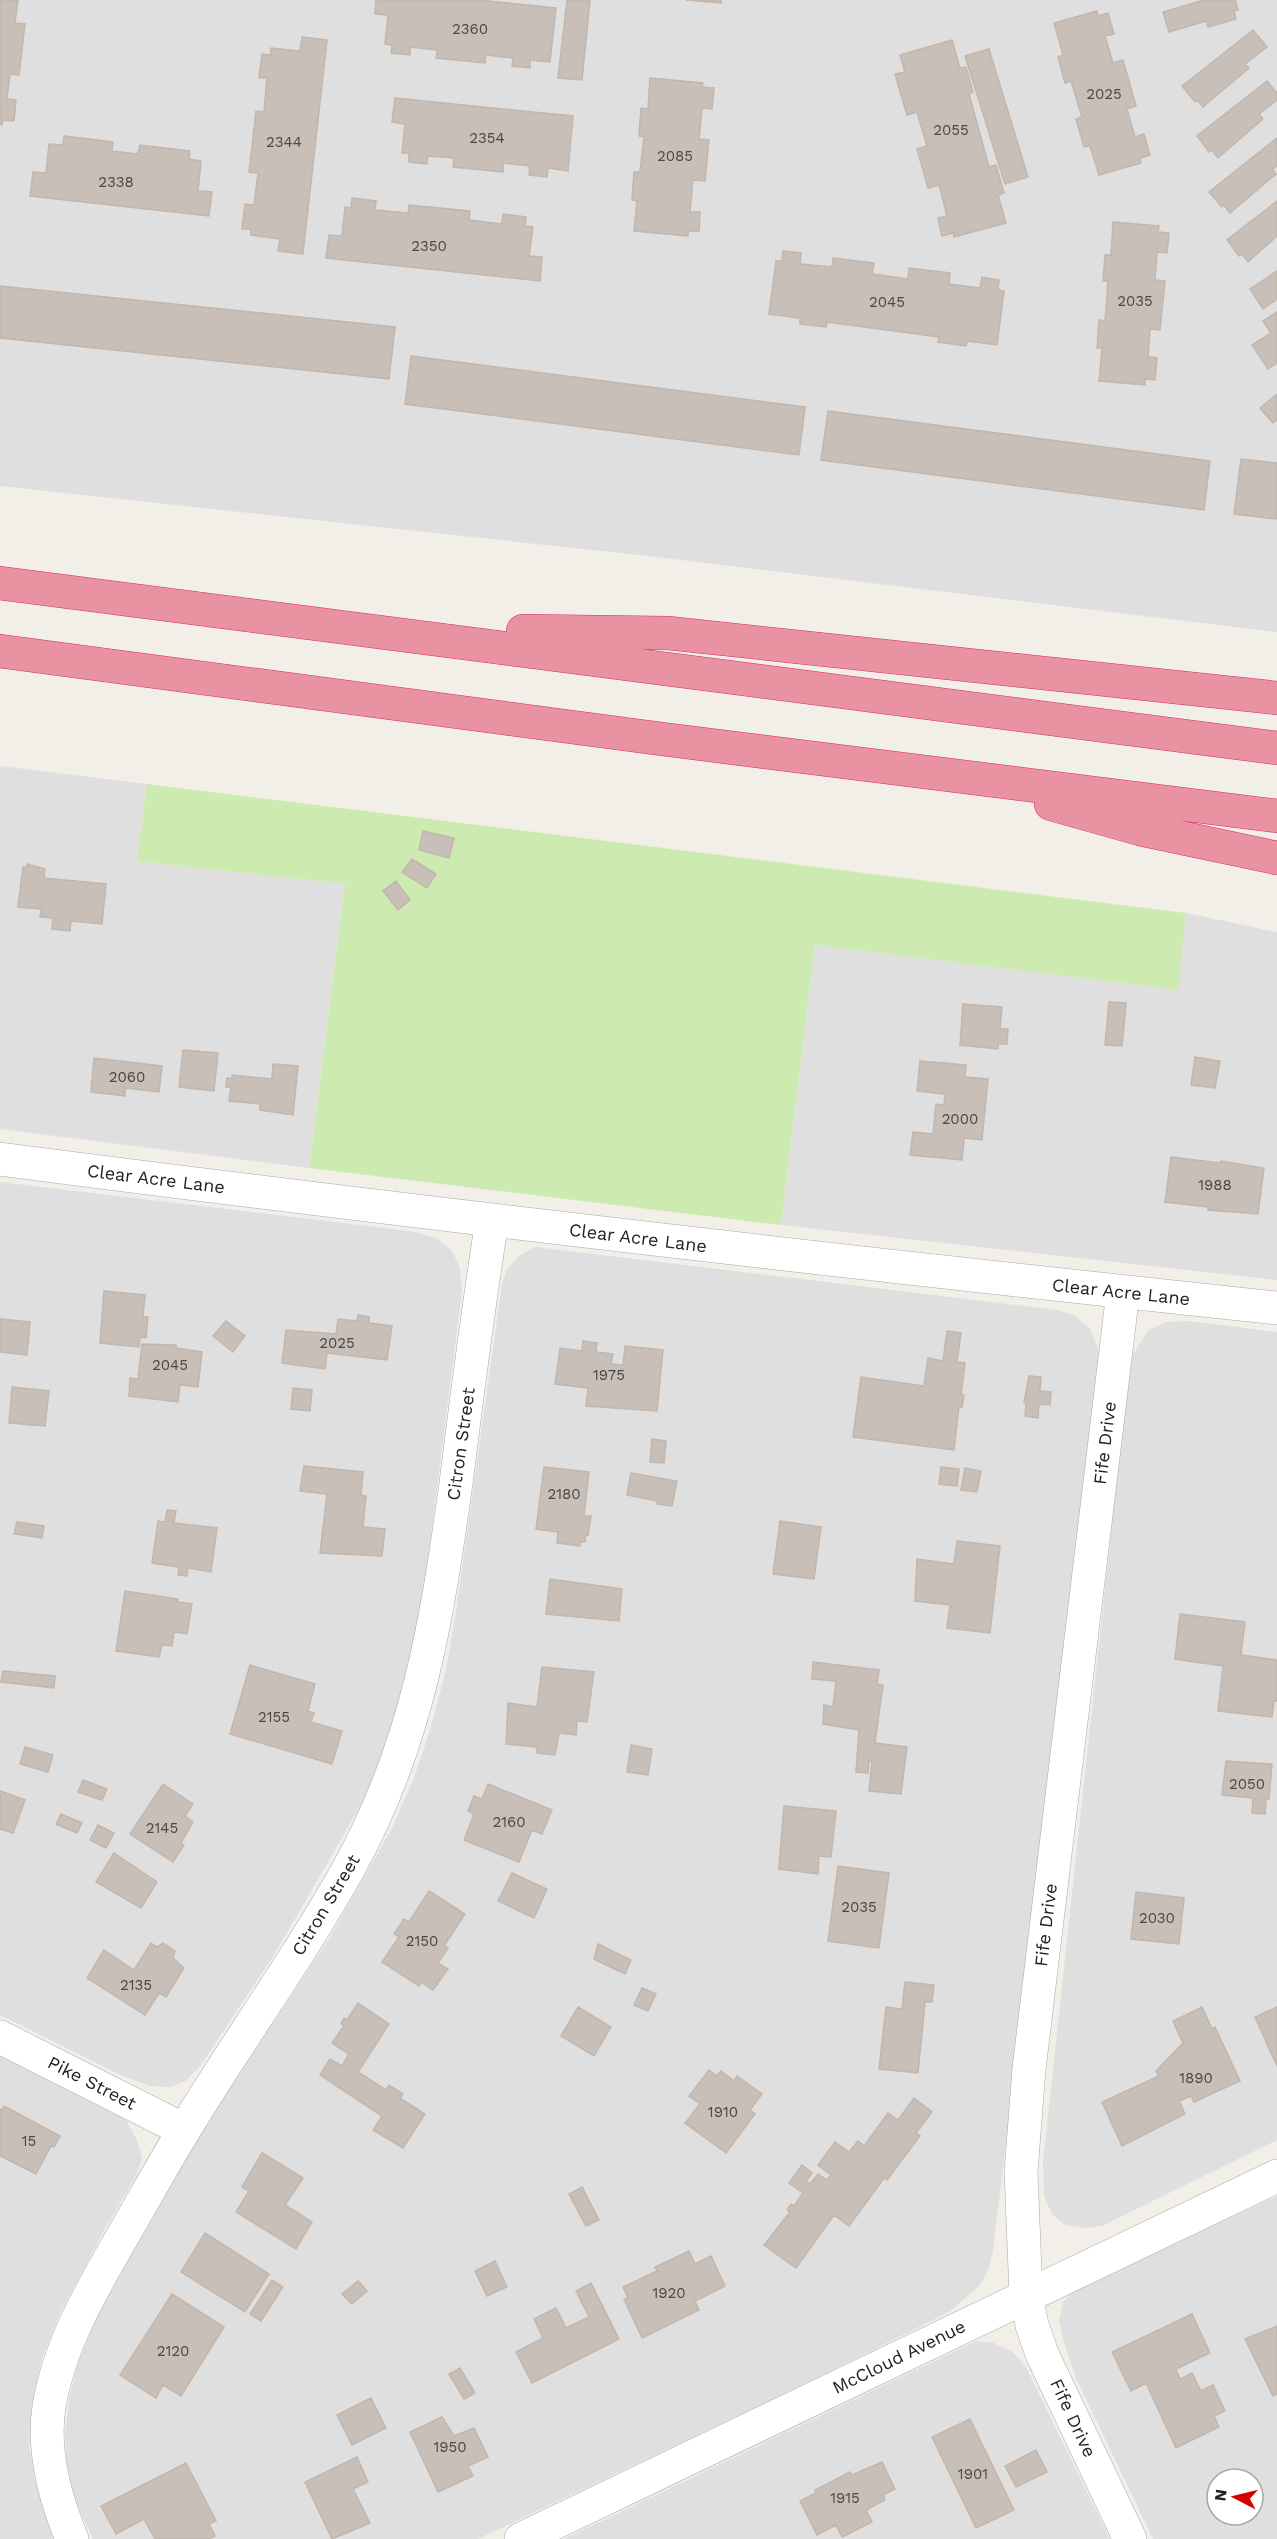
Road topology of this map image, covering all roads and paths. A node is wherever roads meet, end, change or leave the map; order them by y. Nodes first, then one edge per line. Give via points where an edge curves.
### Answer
1 (0, 583) edge
2 (366, 629) junction
3 (0, 651) edge
4 (1277, 698) edge
5 (1277, 748) edge
6 (933, 772) junction
7 (1277, 816) edge
8 (1277, 858) edge
9 (0, 1159) edge
10 (492, 1221) junction
11 (1123, 1292) junction
12 (1277, 1308) edge
13 (0, 2037) edge
14 (184, 2130) junction
15 (1277, 2176) edge
16 (1026, 2295) junction
17 (72, 2539) edge
18 (521, 2539) edge
19 (1130, 2539) edge

1 - 2 highway
2 - 4 highway via 668,633
2 - 5 highway
3 - 6 highway
6 - 7 highway
6 - 8 highway via 1140,829
9 - 10 street, Clear Acre Lane
10 - 11 street, Clear Acre Lane
10 - 14 street, Citron Street via 444,1572 432,1640 408,1733 373,1821 331,1900
11 - 12 street, Clear Acre Lane
11 - 16 street, Fife Drive via 1029,2069 1021,2172
13 - 14 street, Pike Street
14 - 17 street, Citron Street via 84,2304 56,2376 48,2444 52,2478
15 - 16 street, McCloud Avenue
16 - 18 street, McCloud Avenue
16 - 19 street, Fife Drive via 1042,2354

